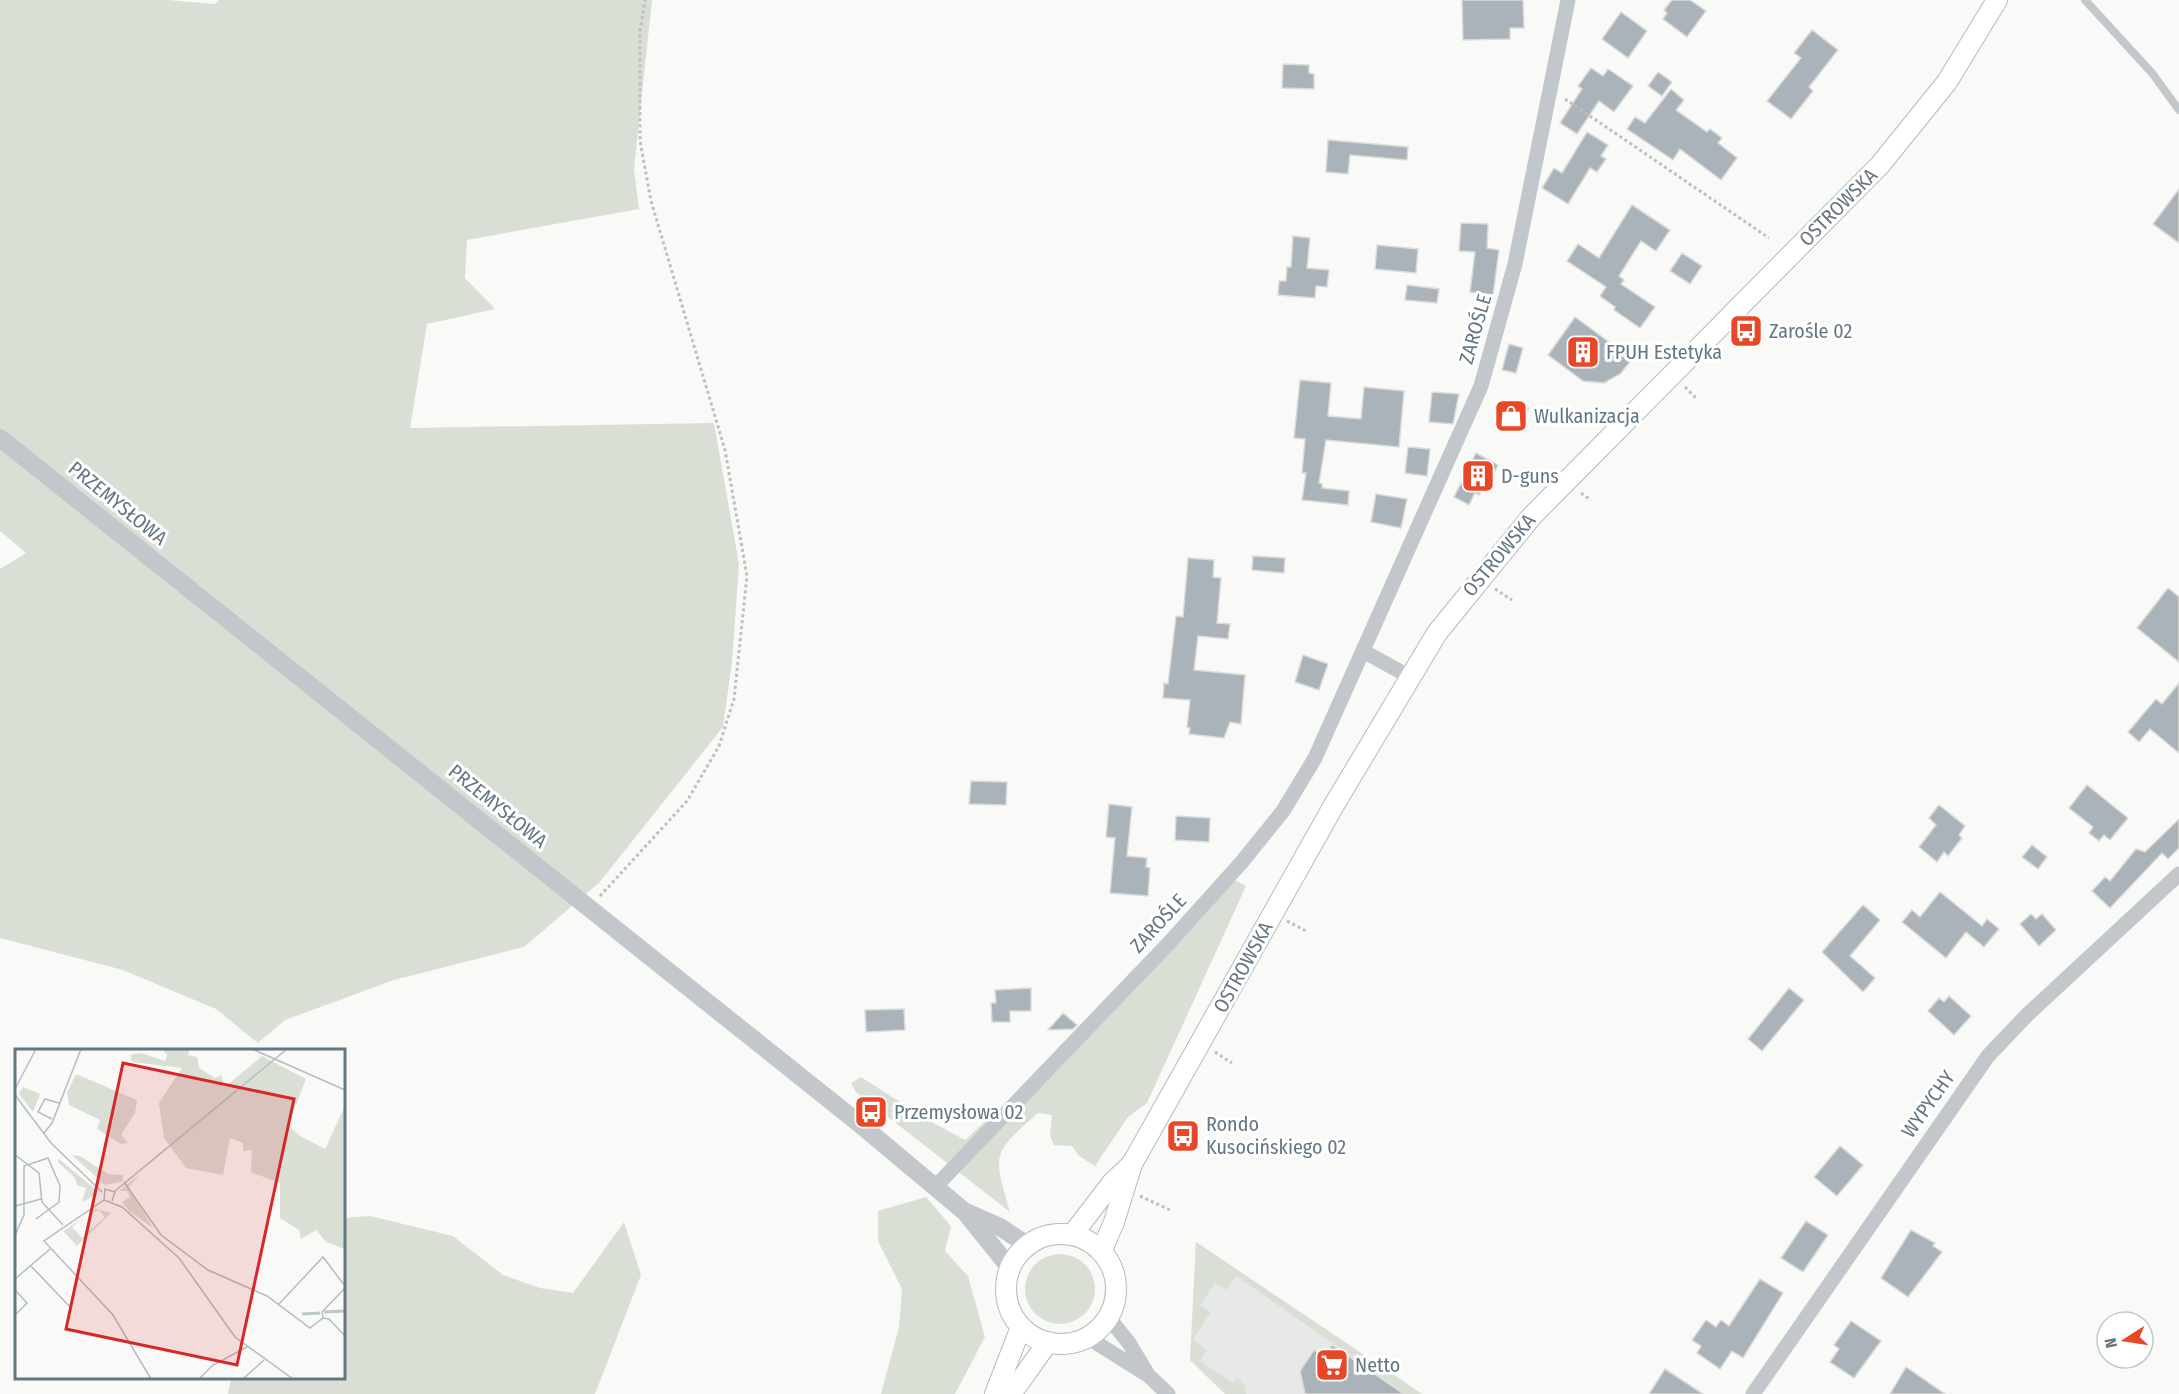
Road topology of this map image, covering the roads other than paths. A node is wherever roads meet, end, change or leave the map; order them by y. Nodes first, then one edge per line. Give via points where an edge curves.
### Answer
1 (1568, 0) edge
2 (1997, 0) edge
3 (2085, 0) edge
4 (2179, 110) edge
5 (0, 438) edge
6 (1363, 651) junction
7 (1410, 677) junction
8 (2179, 874) edge
9 (1118, 1186) junction
10 (935, 1187) junction
11 (965, 1212) junction
12 (1072, 1235) junction
13 (1027, 1245) junction
14 (1101, 1252) junction
15 (1010, 1268) junction
16 (1108, 1317) junction
17 (1021, 1327) junction
18 (1087, 1337) junction
19 (1048, 1342) junction
20 (1149, 1376) junction
21 (995, 1394) edge
22 (1011, 1394) edge
23 (1168, 1394) edge
24 (1753, 1394) edge

1 - 6 street, ZAROŚLE via 1515,264 1481,386
2 - 7 main road, OSTROWSKA via 1947,82 1881,165 1532,516 1437,633
3 - 4 lane via 2152,73
5 - 10 street, PRZEMYSŁOWA
6 - 7 street
6 - 10 street, ZAROŚLE via 1315,758 1283,811 1170,942
7 - 9 main road, OSTROWSKA
8 - 24 street, WYPYCHY via 1988,1056
9 - 12 main road, OSTROWSKA
9 - 14 main road, OSTROWSKA
10 - 11 street, PRZEMYSŁOWA
11 - 13 street, PRZEMYSŁOWA via 1000,1227
11 - 15 street, PRZEMYSŁOWA
12 - 13 main road via 1048,1235
12 - 14 main road
13 - 15 main road
14 - 16 main road via 1111,1266 1115,1283
15 - 17 main road via 1006,1289 1010,1310
16 - 18 main road
16 - 20 street
17 - 19 main road
17 - 21 main road
18 - 19 main road via 1075,1342
18 - 20 street
19 - 22 main road
20 - 23 street

